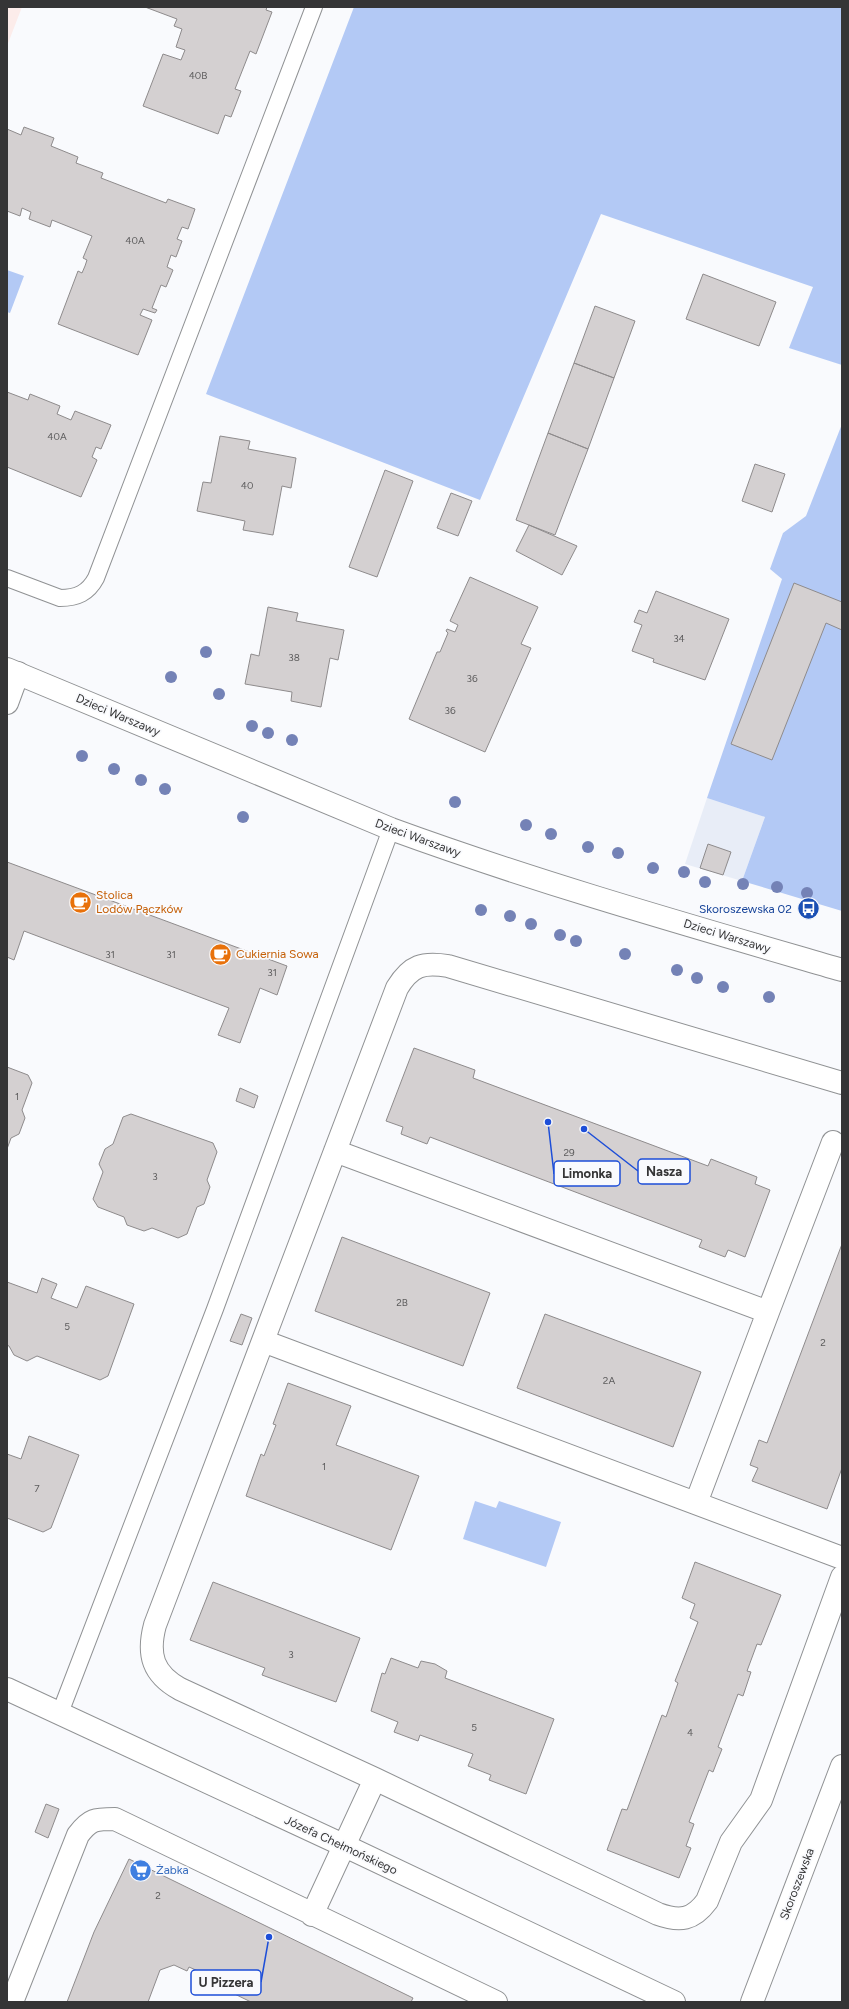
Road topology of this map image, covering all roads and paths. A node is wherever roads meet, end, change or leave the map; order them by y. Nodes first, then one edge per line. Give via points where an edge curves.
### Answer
1 (314, 7) edge
2 (7, 578) edge
3 (12, 671) edge
4 (7, 703) edge
5 (391, 829) junction
6 (842, 970) edge
7 (842, 1083) edge
8 (833, 1142) dead end
9 (335, 1151) junction
10 (768, 1312) junction
11 (263, 1341) junction
12 (696, 1503) junction
13 (842, 1558) edge
14 (842, 1577) edge
15 (7, 1689) edge
16 (60, 1713) junction
17 (842, 1766) edge
18 (375, 1779) junction
19 (343, 1845) junction
20 (312, 1915) junction
21 (12, 2002) edge
22 (496, 2002) edge
23 (674, 2002) edge
24 (752, 2002) edge

1 - 2 lane via 96,578 87,591 68,598 55,596
3 - 4 street
3 - 5 street, Dzieci Warszawy
5 - 6 street, Dzieci Warszawy via 542,881
5 - 16 lane via 215,1309
7 - 9 street via 448,966 428,964 412,969 397,988
8 - 10 street
9 - 10 street
9 - 11 street
10 - 12 street
11 - 12 street
11 - 18 street via 155,1625 152,1637 153,1660 167,1682 180,1689
12 - 13 street
14 - 18 street via 760,1800 731,1842 707,1901 701,1909 684,1919 671,1919 658,1914
15 - 16 street, Józefa Chełmońskiego
16 - 19 street, Józefa Chełmońskiego
17 - 24 street, Skoroszewska
18 - 19 street
19 - 20 street
19 - 23 street, Józefa Chełmońskiego
20 - 21 street via 115,1819 96,1819 86,1824 78,1836
20 - 22 street

